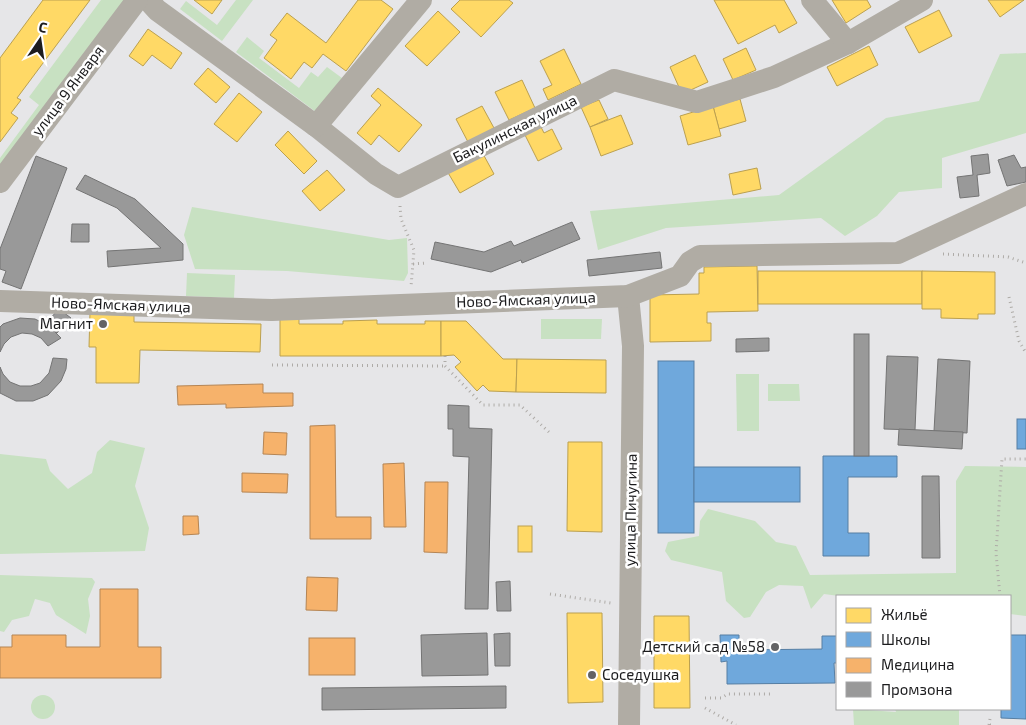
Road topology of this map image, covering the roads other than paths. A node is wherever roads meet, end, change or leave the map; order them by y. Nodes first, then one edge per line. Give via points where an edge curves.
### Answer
1 (137, 0) edge
2 (148, 0) edge
3 (421, 0) edge
4 (812, 0) edge
5 (922, 0) edge
6 (848, 43) junction
7 (316, 126) junction
8 (0, 182) edge
9 (1026, 194) edge
10 (628, 296) junction
11 (0, 301) edge
12 (629, 725) edge

1 - 8 street, улица 9 Января
2 - 7 street via 157,10
3 - 7 street
4 - 6 street
5 - 6 street, Бакулинская улица
6 - 7 street, Бакулинская улица via 774,77 696,102 614,80 398,187 376,174
9 - 10 street, Ново-Ямская улица via 898,253 700,256 690,262 680,276
10 - 11 street, Ново-Ямская улица via 272,310
10 - 12 street, улица Пичугина via 633,346

